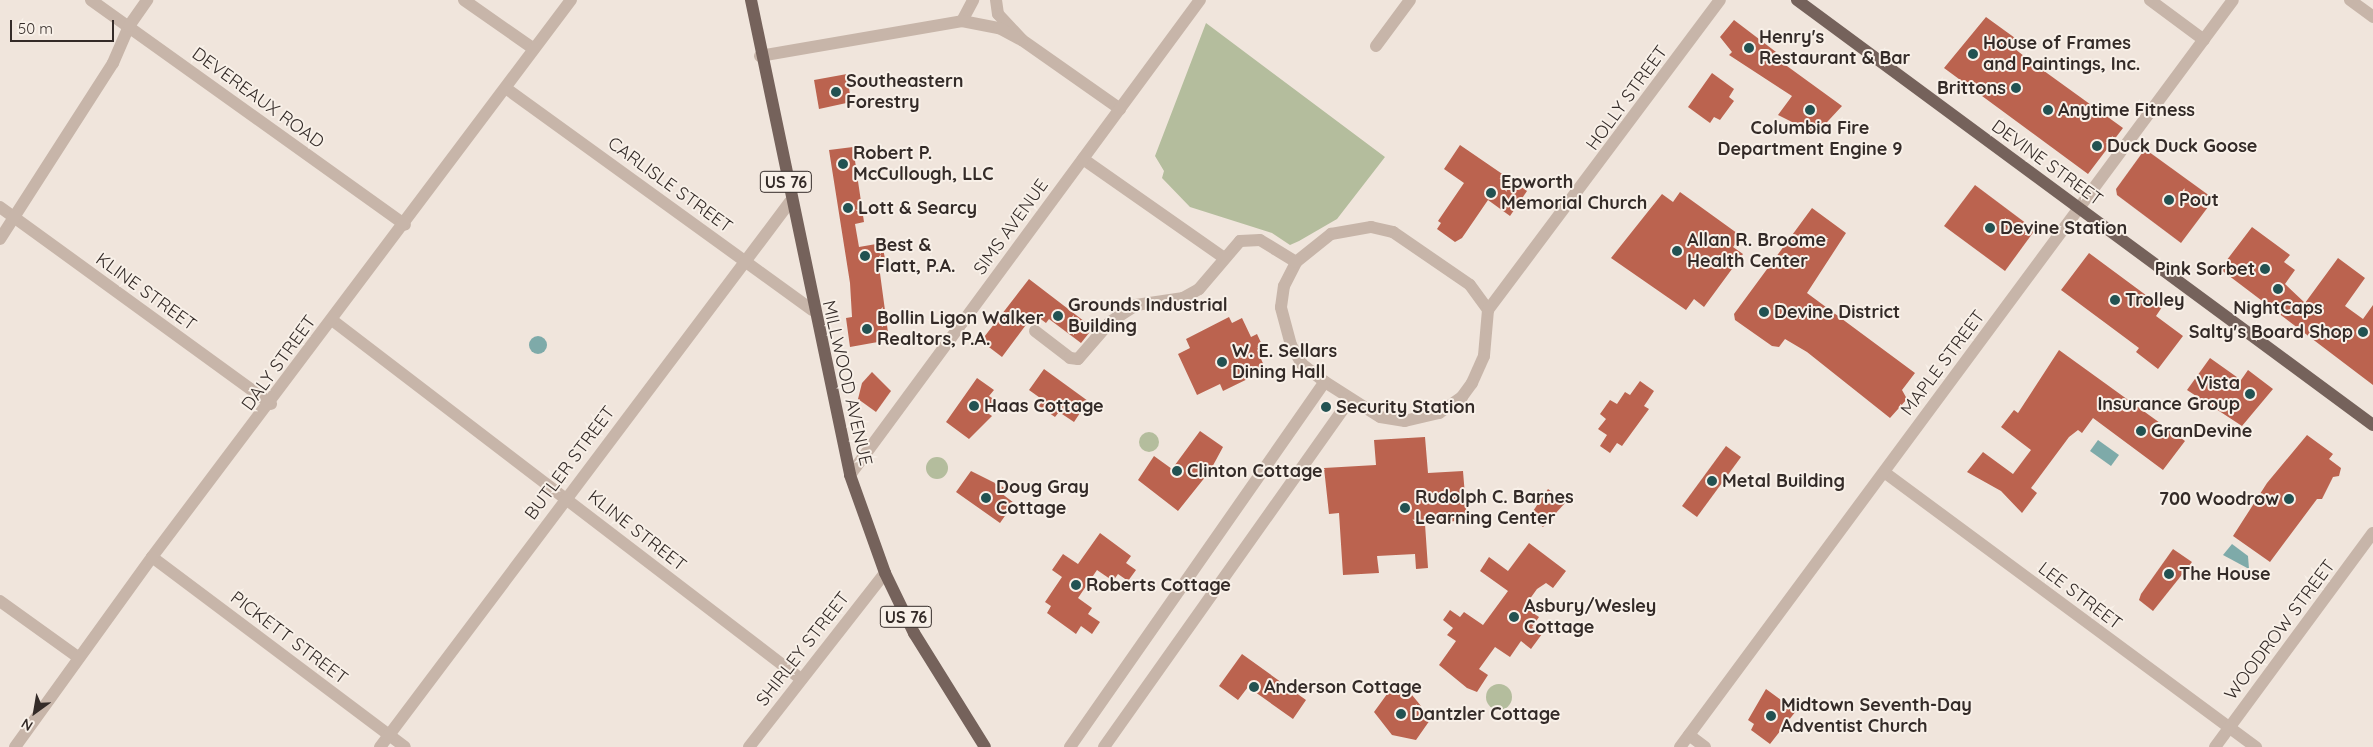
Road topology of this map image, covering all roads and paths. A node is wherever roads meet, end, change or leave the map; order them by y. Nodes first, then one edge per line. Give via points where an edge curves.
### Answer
1 (91, 0) edge
2 (147, 0) edge
3 (464, 0) edge
4 (572, 0) edge
5 (751, 0) edge
6 (973, 0) edge
7 (996, 0) edge
8 (1200, 0) edge
9 (1410, 0) edge
10 (1720, 0) edge
11 (1798, 0) edge
12 (2150, 0) edge
13 (2233, 0) edge
14 (2350, 0) edge
15 (2373, 17) edge
16 (962, 21) junction
17 (129, 26) junction
18 (1022, 40) junction
19 (2204, 40) junction
20 (1376, 46) dead end
21 (534, 49) junction
22 (760, 56) junction
23 (507, 89) junction
24 (1120, 109) junction
25 (1083, 159) junction
26 (790, 202) junction
27 (0, 207) edge
28 (2079, 208) junction
29 (14, 218) junction
30 (405, 225) junction
31 (0, 239) edge
32 (1223, 257) junction
33 (745, 261) junction
34 (1296, 262) junction
35 (812, 310) junction
36 (1488, 310) junction
37 (332, 320) junction
38 (1035, 331) dead end
39 (1324, 382) junction
40 (1350, 399) junction
41 (271, 404) junction
42 (2373, 425) edge
43 (1884, 472) junction
44 (850, 476) junction
45 (566, 498) junction
46 (2373, 533) edge
47 (152, 557) junction
48 (885, 573) junction
49 (0, 601) edge
50 (79, 658) junction
51 (801, 679) junction
52 (2229, 727) junction
53 (389, 735) junction
54 (1689, 735) junction
55 (15, 747) edge
56 (380, 747) edge
57 (405, 747) edge
58 (749, 747) edge
59 (985, 747) edge
60 (1070, 747) edge
61 (1104, 747) edge
62 (1680, 747) edge
63 (1705, 747) edge
64 (2215, 747) edge
65 (2256, 747) edge

1 - 17 street, DEVEREAUX ROAD
2 - 17 street
3 - 21 street
4 - 21 street, DALY STREET
5 - 22 main road, MILLWOOD AVENUE / US 76
6 - 16 street
7 - 18 street via 998,14
8 - 24 street, SIMS AVENUE
9 - 20 street
10 - 36 street, HOLLY STREET
11 - 28 main road, DEVINE STREET
12 - 19 street
13 - 19 street, MAPLE STREET
14 - 15 street
16 - 18 street via 999,28
16 - 22 street
17 - 29 street via 114,63
17 - 30 street, DEVEREAUX ROAD
18 - 24 street
19 - 28 street, MAPLE STREET
21 - 23 street, DALY STREET
22 - 26 main road, MILLWOOD AVENUE / US 76
23 - 30 street, DALY STREET
23 - 33 street, CARLISLE STREET
24 - 25 street, SIMS AVENUE
25 - 32 street
25 - 44 street, SIMS AVENUE
26 - 33 street, BUTLER STREET
26 - 35 main road, MILLWOOD AVENUE / US 76
27 - 29 street, KLINE STREET
28 - 42 main road, DEVINE STREET
28 - 43 street, MAPLE STREET
29 - 31 street
29 - 41 street, KLINE STREET
30 - 37 street, DALY STREET
32 - 34 street via 1240,241 1260,240
32 - 38 street via 1199,289 1183,298 1136,305 1110,322 1078,358 1070,358
33 - 35 street, CARLISLE STREET
33 - 45 street, BUTLER STREET
34 - 36 street via 1331,234 1371,227 1393,232 1470,285
34 - 39 street via 1284,286 1284,326 1302,364
35 - 44 main road, MILLWOOD AVENUE / US 76
36 - 40 street via 1484,356 1472,383 1462,397 1439,413 1405,421 1380,417
37 - 41 street, DALY STREET
37 - 45 street, KLINE STREET
39 - 40 street
39 - 60 street
40 - 61 street
41 - 47 street, DALY STREET
43 - 52 street, LEE STREET
43 - 54 street, MAPLE STREET
44 - 48 main road, MILLWOOD AVENUE / US 76
45 - 51 street, KLINE STREET
45 - 53 street, BUTLER STREET
46 - 52 street, WOODROW STREET
47 - 50 street, DALY STREET
47 - 53 street, PICKETT STREET
48 - 51 street, SHIRLEY STREET
48 - 59 main road, MILLWOOD AVENUE / US 76 via 931,667
49 - 50 street
50 - 55 street, DALY STREET
51 - 58 street, SHIRLEY STREET
52 - 64 street, WOODROW STREET
52 - 65 street, LEE STREET
53 - 56 street, BUTLER STREET
53 - 57 street, PICKETT STREET
54 - 62 street, MAPLE STREET
54 - 63 street

